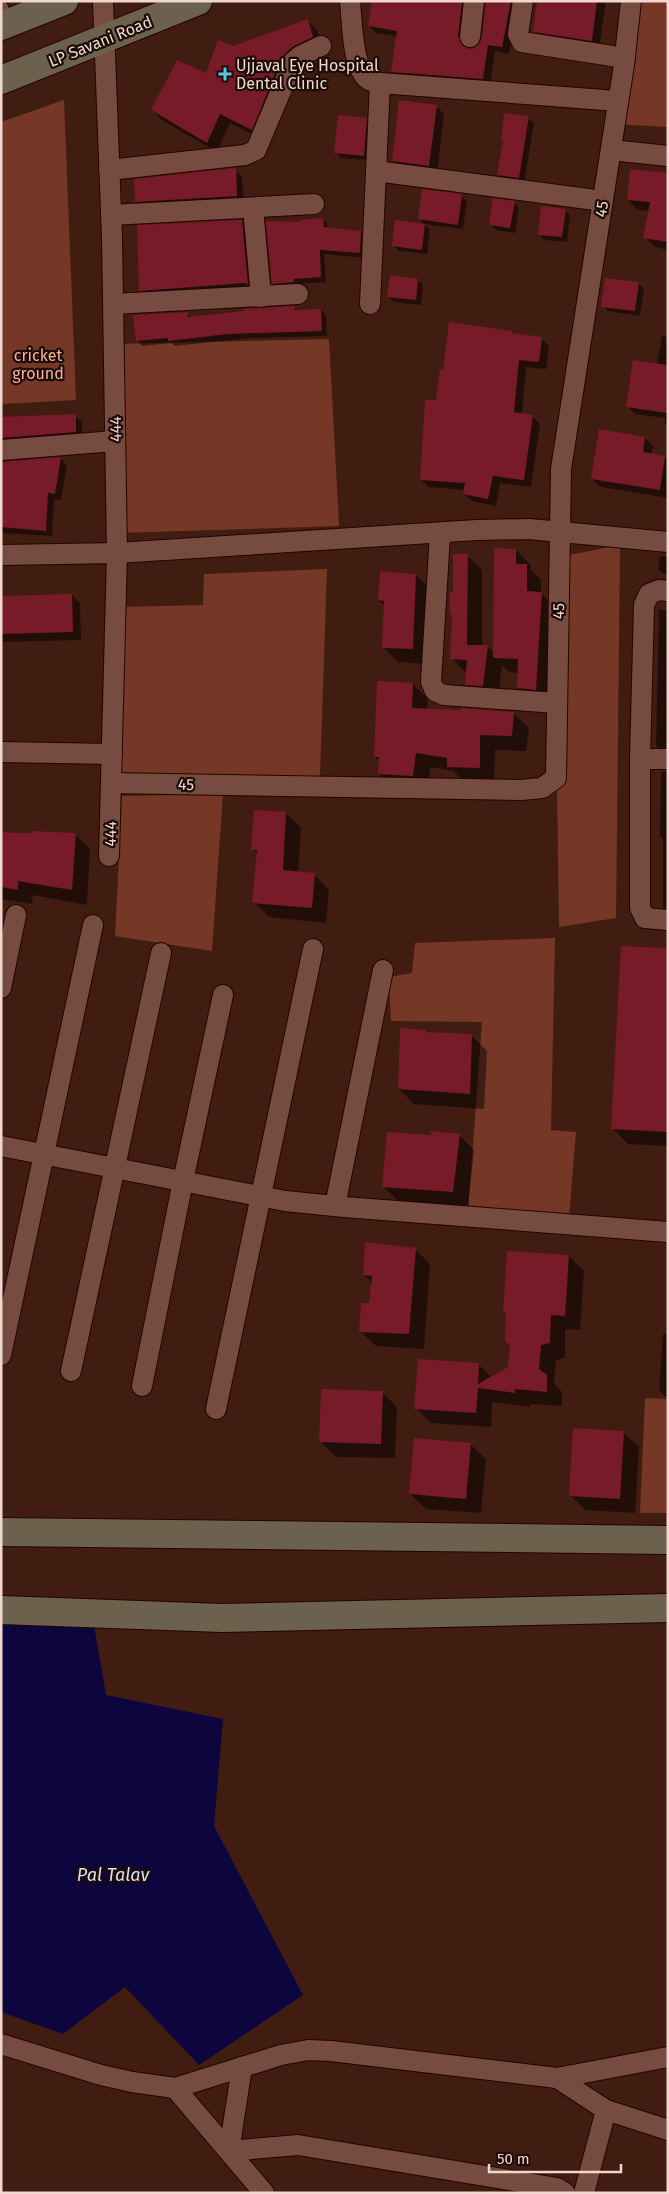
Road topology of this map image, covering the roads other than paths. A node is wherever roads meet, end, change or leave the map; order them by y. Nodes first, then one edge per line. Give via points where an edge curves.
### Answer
1 (64, 1) edge
2 (103, 1) edge
3 (198, 1) edge
4 (350, 1) edge
5 (474, 1) edge
6 (523, 1) edge
7 (631, 1) edge
8 (4, 17) edge
9 (470, 36) dead end
10 (105, 39) junction
11 (321, 46) dead end
12 (625, 58) junction
13 (1, 80) edge
14 (380, 83) junction
15 (618, 101) junction
16 (610, 150) junction
17 (668, 156) edge
18 (109, 170) junction
19 (376, 171) junction
20 (603, 201) junction
21 (314, 204) dead end
22 (253, 208) junction
23 (111, 215) junction
24 (298, 294) dead end
25 (261, 297) junction
26 (113, 304) junction
27 (370, 304) dead end
28 (115, 441) junction
29 (1, 450) edge
30 (559, 531) junction
31 (440, 534) junction
32 (668, 542) edge
33 (117, 553) junction
34 (1, 555) edge
35 (668, 591) edge
36 (556, 702) junction
37 (1, 752) edge
38 (112, 754) junction
39 (640, 759) junction
40 (668, 759) edge
41 (111, 783) junction
42 (110, 856) dead end
43 (16, 915) dead end
44 (668, 920) edge
45 (93, 925) dead end
46 (313, 948) dead end
47 (161, 953) dead end
48 (383, 970) dead end
49 (1, 988) edge
50 (223, 995) dead end
51 (1, 1146) edge
52 (44, 1154) junction
53 (115, 1168) junction
54 (182, 1181) junction
55 (261, 1196) junction
56 (335, 1206) junction
57 (668, 1232) edge
58 (1, 1355) edge
59 (71, 1371) dead end
60 (142, 1386) dead end
61 (216, 1409) dead end
62 (1, 1532) edge
63 (668, 1540) edge
64 (668, 1608) edge
65 (1, 1610) edge
66 (1, 2044) edge
67 (668, 2057) edge
68 (242, 2067) junction
69 (557, 2078) junction
70 (175, 2088) junction
71 (606, 2110) junction
72 (668, 2130) edge
73 (229, 2150) junction
74 (264, 2193) edge
75 (565, 2193) edge
76 (584, 2193) edge

1 - 8 street
2 - 10 street, 444
3 - 10 street, LP Savani Road
4 - 14 street via 355,51 361,69 368,80
5 - 9 street
6 - 12 street via 518,34 522,42
7 - 12 street, 45
10 - 13 street, LP Savani Road
10 - 18 street, 444
11 - 18 street via 293,62 256,150
12 - 15 street, 45
14 - 15 street
14 - 19 street
15 - 16 street, 45
16 - 17 street
16 - 20 street, 45
18 - 23 street, 444
19 - 20 street
19 - 27 street
20 - 30 street, 45 via 561,469
21 - 22 street
22 - 23 street
22 - 25 street
23 - 26 street, 444
24 - 25 street
25 - 26 street
26 - 28 street, 444
28 - 29 street
28 - 33 street, 444
30 - 31 street via 520,529
30 - 32 street
30 - 36 street, 45
31 - 33 street
31 - 36 street via 431,682 435,690 444,695
33 - 34 street
33 - 38 street, 444
35 - 39 street via 649,594 644,605
36 - 41 street, 45 via 556,778 542,788
37 - 38 street
38 - 41 street, 444
39 - 40 street
39 - 44 street via 640,908 645,918
41 - 42 street, 444
43 - 49 street
45 - 52 street
46 - 55 street
47 - 53 street
48 - 56 street
50 - 54 street
51 - 52 street
52 - 53 street
52 - 58 street
53 - 54 street
53 - 59 street
54 - 55 street
54 - 60 street
55 - 56 street
55 - 61 street
56 - 57 street
62 - 63 street
64 - 65 street via 222,1618
66 - 70 street via 101,2075
67 - 69 street
68 - 69 street via 281,2055 331,2050
68 - 70 street
68 - 73 street
69 - 71 street
70 - 73 street
71 - 72 street
71 - 76 street
73 - 74 street
73 - 75 street via 298,2145 557,2188

